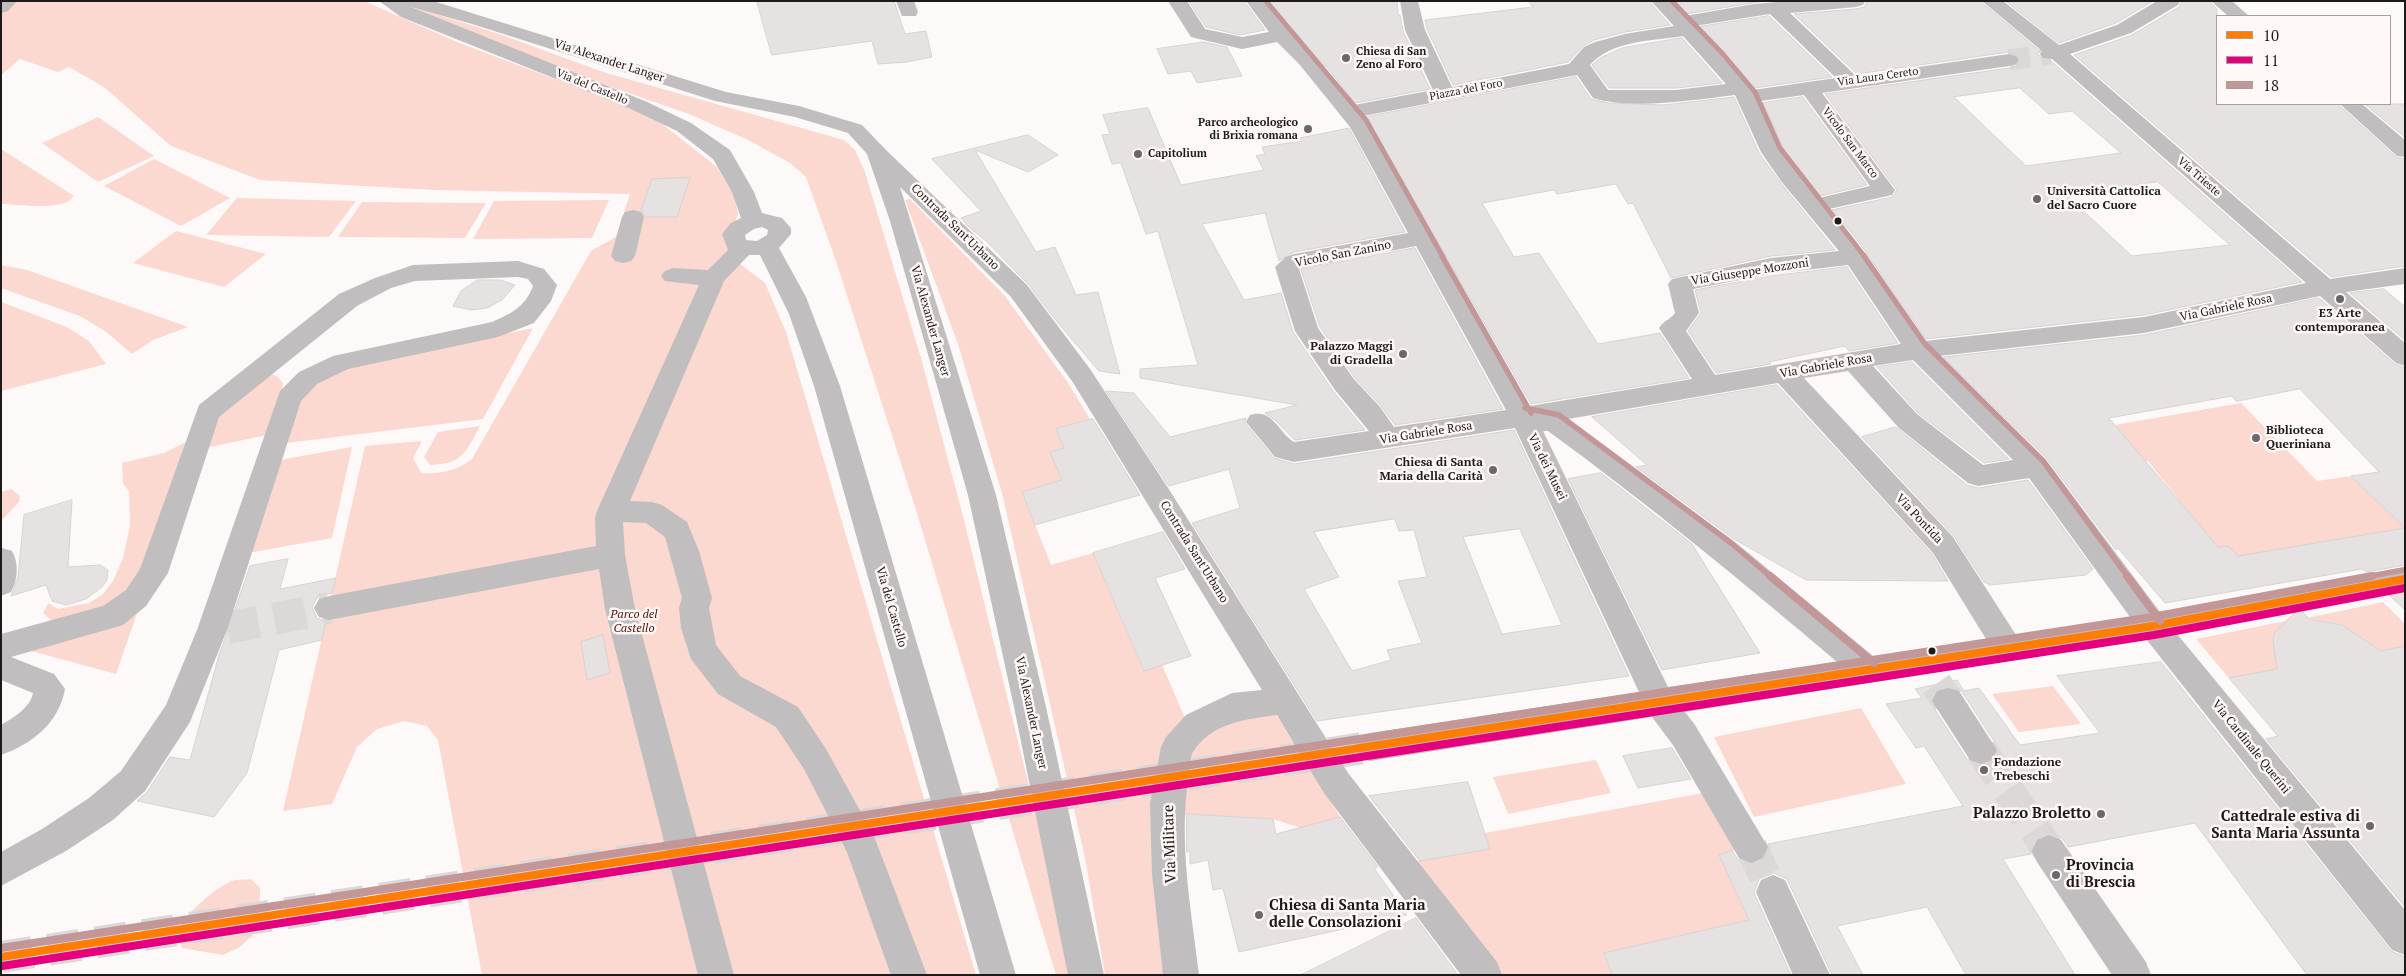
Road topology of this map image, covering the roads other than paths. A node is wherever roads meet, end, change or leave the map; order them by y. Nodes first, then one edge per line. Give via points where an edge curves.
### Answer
1 (8, 1) edge
2 (388, 1) edge
3 (411, 1) edge
4 (1178, 1) edge
5 (1255, 1) edge
6 (1409, 1) edge
7 (1660, 1) edge
8 (1856, 1) edge
9 (1991, 1) edge
10 (2171, 1) edge
11 (2220, 1) edge
12 (1780, 6) edge
13 (1, 7) edge
14 (2239, 15) edge
15 (1683, 26) junction
16 (1281, 36) junction
17 (2053, 54) junction
18 (1587, 60) junction
19 (2009, 60) tunnel mouth
20 (1850, 81) junction
21 (1441, 87) junction
22 (1808, 88) junction
23 (1744, 93) junction
24 (2351, 105) edge
25 (1350, 112) junction
26 (2405, 151) edge
27 (877, 152) junction
28 (1814, 206) junction
29 (633, 217) dead end
30 (753, 221) junction
31 (1422, 238) junction
32 (754, 247) junction
33 (623, 256) dead end
34 (1853, 257) junction
35 (673, 276) dead end
36 (2405, 276) edge
37 (714, 278) junction
38 (2326, 287) junction
39 (1918, 350) junction
40 (2405, 356) edge
41 (1854, 361) junction
42 (1784, 373) junction
43 (1710, 386) junction
44 (1523, 417) junction
45 (1259, 422) dead end
46 (1388, 439) junction
47 (2036, 467) junction
48 (611, 511) junction
49 (611, 555) junction
50 (2405, 579) edge
51 (329, 608) tunnel mouth
52 (2154, 626) junction
53 (1, 647) edge
54 (2008, 648) junction
55 (1, 666) edge
56 (1868, 670) junction
57 (1285, 700) junction
58 (1948, 701) tunnel mouth
59 (1660, 703) junction
60 (10, 730) edge
61 (1370, 747) tunnel mouth
62 (1981, 750) tunnel mouth
63 (1750, 847) tunnel mouth
64 (2049, 851) tunnel mouth
65 (1, 870) edge
66 (1773, 892) tunnel mouth
67 (2405, 938) edge
68 (716, 975) edge
69 (909, 975) edge
70 (998, 975) edge
71 (1086, 975) edge
72 (1181, 975) edge
73 (1484, 975) edge
74 (1812, 975) edge
75 (2133, 975) edge

1 - 13 street
2 - 30 street, Via del Castello via 408,13 638,105 684,127 722,155 743,192
3 - 27 street, Via Alexander Langer via 722,97 799,112 855,128
4 - 16 street via 1198,33 1242,42
5 - 16 street, Via dei Musei
6 - 21 street via 1415,30
7 - 15 street, Via Cardinale Querini
8 - 12 street, Piazza del Foro
9 - 17 street, Via Trieste
10 - 17 street via 2124,29
11 - 14 street
12 - 15 street, Piazza del Foro
12 - 20 street
15 - 18 street, Piazza del Foro via 1626,40
15 - 23 street, Via Cardinale Querini
16 - 25 street, Via dei Musei
17 - 38 street, Via Trieste
18 - 21 street, Piazza del Foro via 1547,74
18 - 23 street, Via Laura Cereto via 1600,94 1607,96
19 - 20 street, Via Laura Cereto
20 - 22 street, Via Laura Cereto
21 - 25 street, Piazza del Foro
22 - 23 street, Via Laura Cereto
22 - 28 street, Vicolo San Marco via 1884,190
23 - 28 street, Via Cardinale Querini via 1772,152
24 - 26 street
25 - 31 street, Via dei Musei
27 - 57 street, Contrada Sant'Urbano via 1019,291 1086,383
27 - 71 street, Via Alexander Langer via 901,221 982,496
28 - 34 street, Via Cardinale Querini
29 - 33 street
30 - 32 street, Via del Castello via 737,228 733,234 736,245
30 - 32 street via 772,221 781,230 774,242
31 - 44 street, Via dei Musei
31 - 46 street, Vicolo San Zanino via 1294,262 1287,267 1307,331
32 - 37 street
32 - 70 street, Via del Castello via 784,272 826,386
34 - 39 street, Via Cardinale Querini
34 - 43 street, Via Giuseppe Mozzoni via 1770,266 1680,284 1687,313 1680,324 1671,328
35 - 37 street
36 - 38 street, Via Gabriele Rosa
37 - 48 street
38 - 39 street, Via Gabriele Rosa via 2144,325
38 - 40 street, Via Trieste
39 - 41 street, Via Gabriele Rosa
39 - 47 street, Via Cardinale Querini
41 - 42 street, Via Gabriele Rosa
41 - 47 street via 1908,421 1978,476
42 - 43 street, Via Gabriele Rosa
42 - 54 street, Via Pontida via 1943,546
43 - 44 street, Via Gabriele Rosa
44 - 46 street, Via Gabriele Rosa
44 - 56 street via 1555,423 1600,455 1725,550
44 - 59 street, Via dei Musei
45 - 46 street, Via Gabriele Rosa via 1284,450 1290,452
47 - 52 street, Via Cardinale Querini
48 - 49 street
48 - 69 street via 652,513 677,530 697,598 694,608 702,650 729,684 787,717 815,759 862,847
49 - 51 street
49 - 68 street via 620,609
50 - 52 street
52 - 54 street
52 - 67 street, Via Cardinale Querini
53 - 65 street via 112,616 136,598 152,573 208,412 348,300 412,274 518,269 536,274 545,285 540,301 525,317 498,329 342,362 308,378 289,397 225,565 219,629 179,712 127,778 85,819
54 - 56 street
55 - 60 street via 43,683 49,689 48,701
56 - 59 street
57 - 72 street, Via Militare via 1232,707 1197,725 1177,747 1167,804 1169,874
57 - 73 street, Contrada Sant'Urbano via 1336,783
58 - 62 street
59 - 61 street
59 - 63 street, Via dei Musei via 1684,736
64 - 75 street
66 - 74 street

